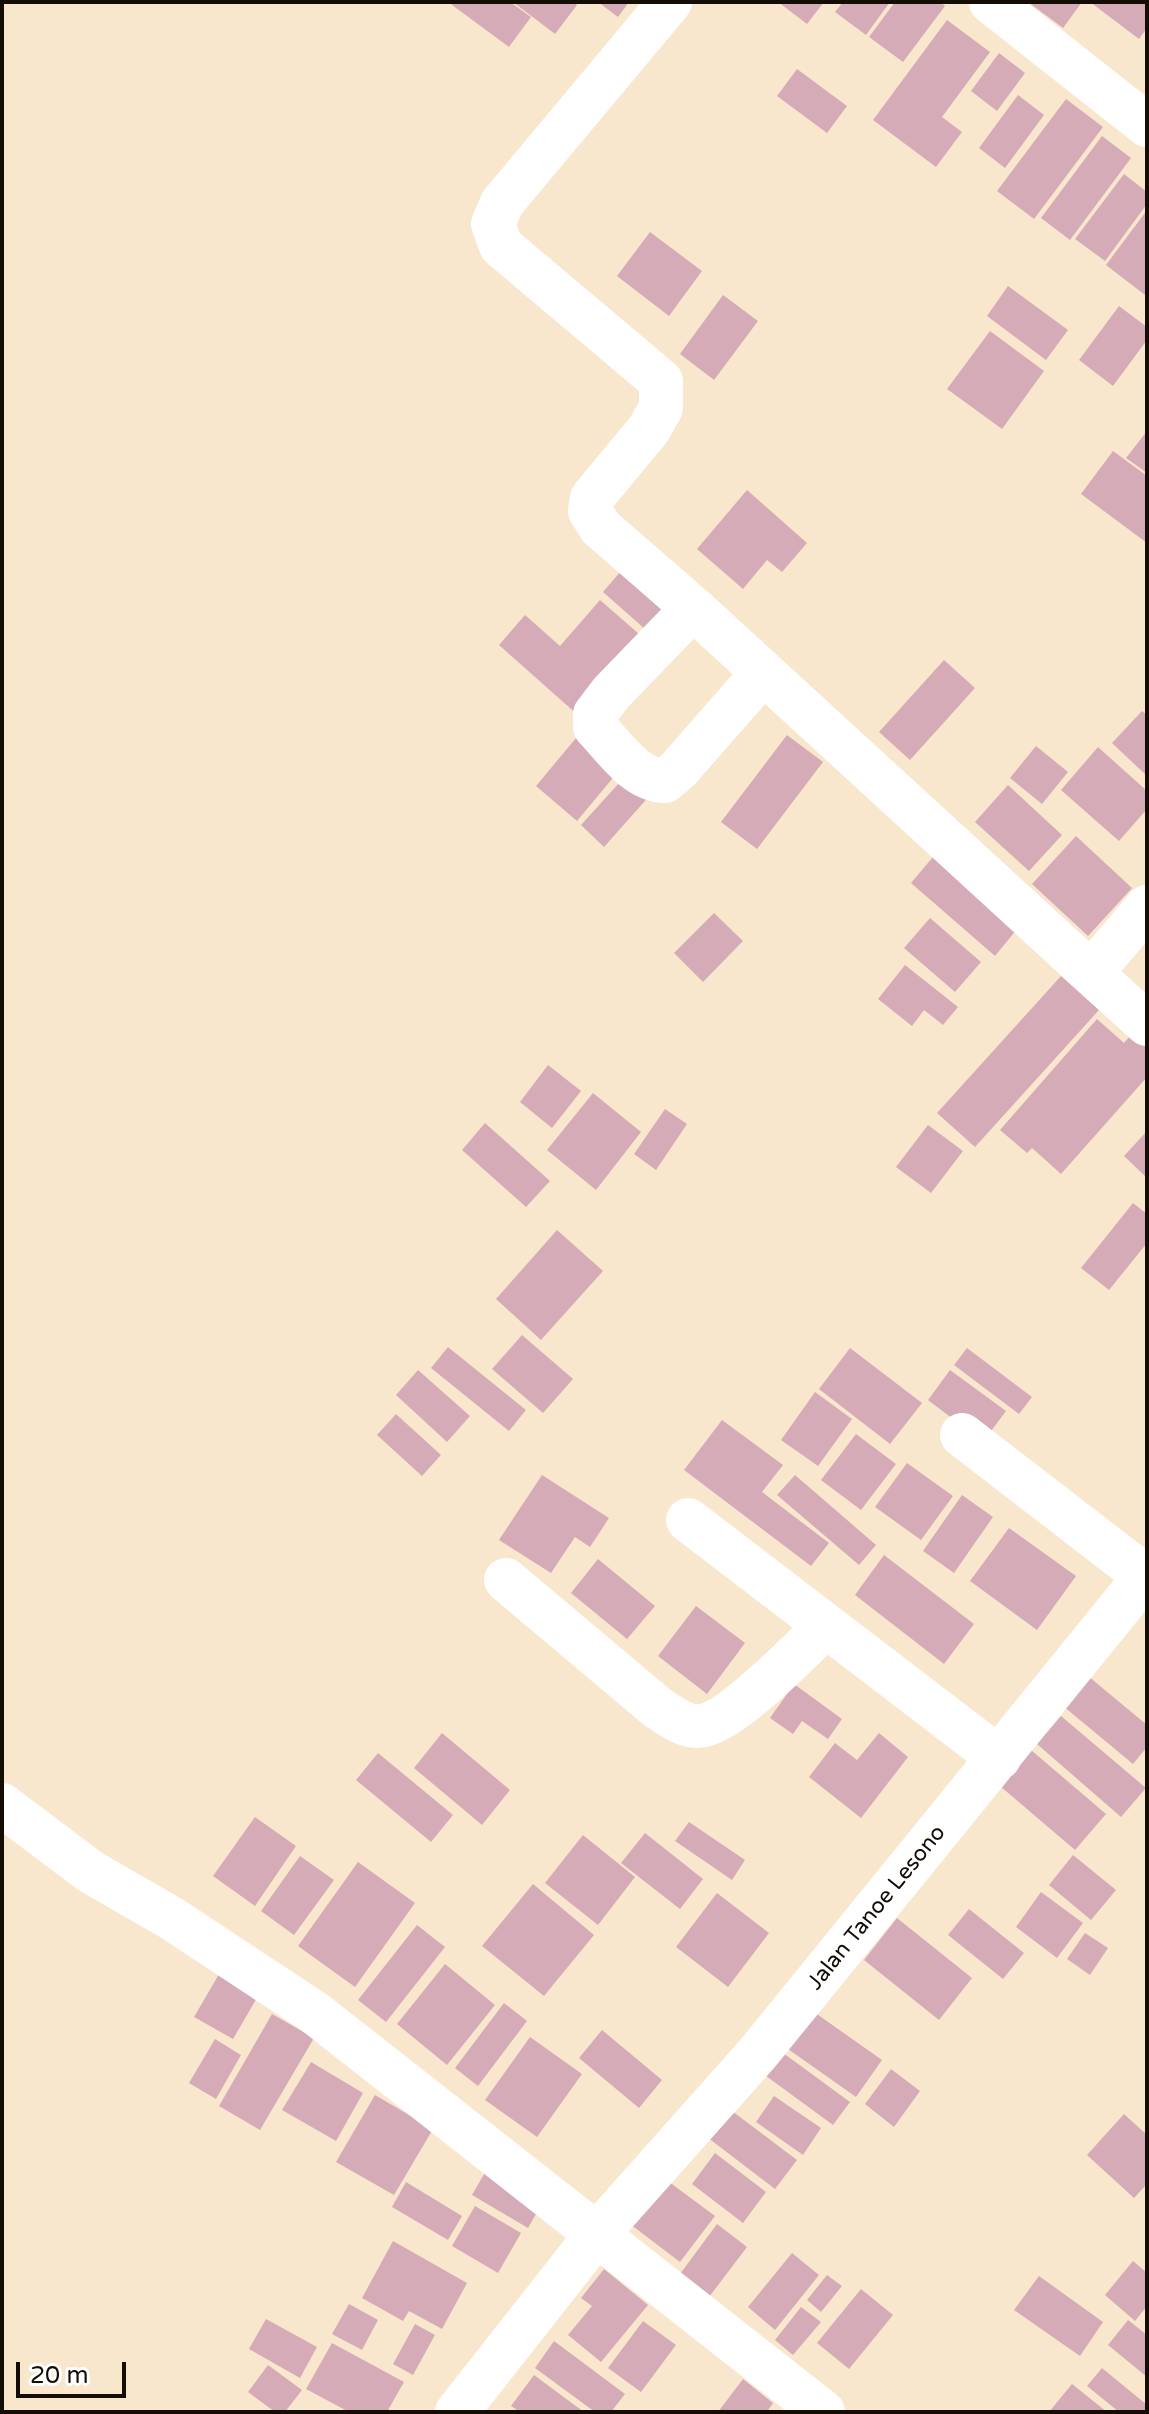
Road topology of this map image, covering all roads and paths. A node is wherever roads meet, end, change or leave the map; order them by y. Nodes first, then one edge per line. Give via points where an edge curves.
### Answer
1 (670, 2) edge
2 (991, 2) edge
3 (1147, 125) edge
4 (693, 608) junction
5 (763, 673) junction
6 (1147, 907) edge
7 (1091, 973) junction
8 (1147, 1024) edge
9 (962, 1435) dead end
10 (688, 1520) dead end
11 (1146, 1575) edge
12 (506, 1580) dead end
13 (825, 1627) junction
14 (999, 1758) junction
15 (2, 1805) edge
16 (597, 2234) junction
17 (457, 2412) edge
18 (823, 2412) edge

1 - 4 street via 502,203 493,224 501,246 661,381 661,408 592,498 590,511 601,528
2 - 3 street
4 - 5 street
4 - 5 street via 595,714 595,727 640,773 665,781
5 - 7 street
6 - 7 street
7 - 8 street
9 - 11 street
10 - 13 street
11 - 14 street, Jalan Tanoe Lesono
12 - 13 street via 658,1708 695,1727 710,1724 749,1698
13 - 14 street
14 - 16 street, Jalan Tanoe Lesono via 758,2053
15 - 16 street via 91,1872 315,2013
16 - 17 street, Jalan Tanoe Lesono
16 - 18 street

